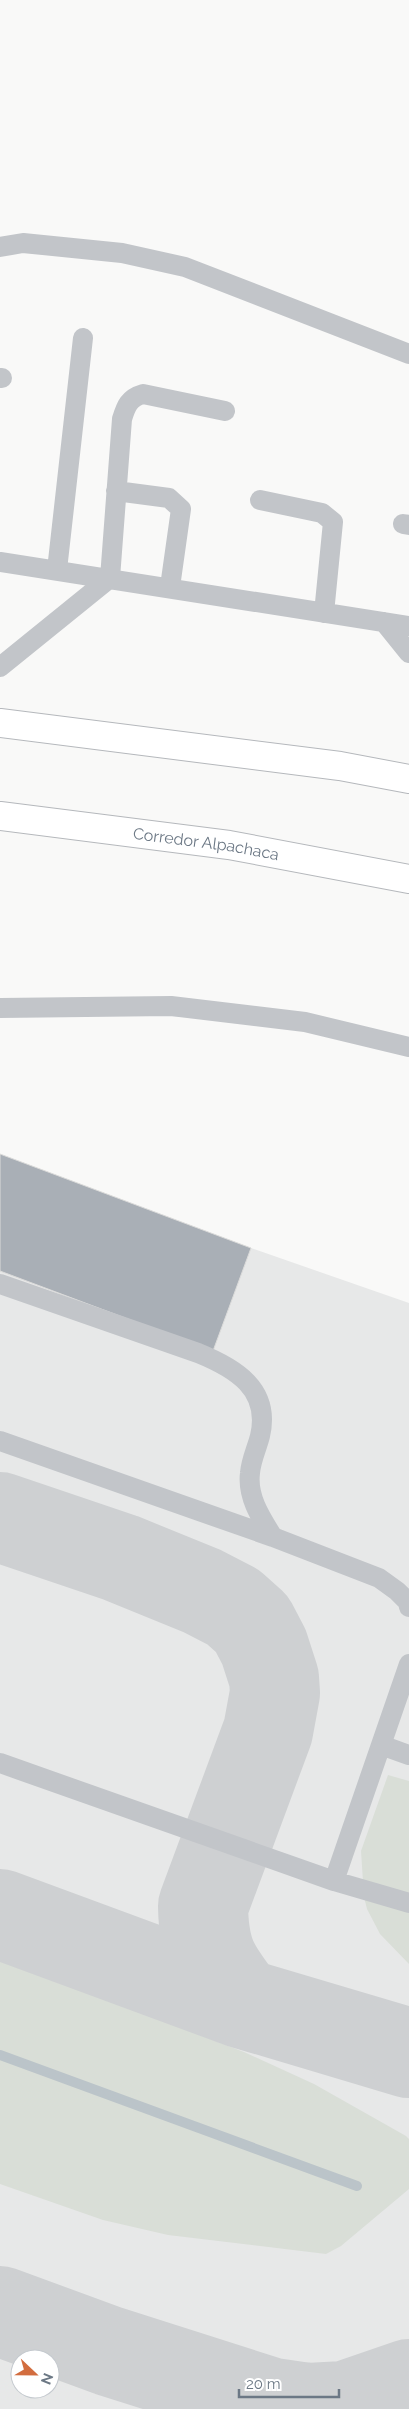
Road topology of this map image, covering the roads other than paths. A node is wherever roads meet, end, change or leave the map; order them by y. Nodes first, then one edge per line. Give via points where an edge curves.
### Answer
1 (0, 248) edge
2 (83, 338) dead end
3 (409, 354) edge
4 (225, 411) dead end
5 (116, 491) junction
6 (260, 500) dead end
7 (0, 562) edge
8 (57, 570) junction
9 (110, 578) junction
10 (170, 587) junction
11 (324, 612) junction
12 (384, 622) junction
13 (409, 626) edge
14 (409, 653) edge
15 (0, 667) edge
16 (0, 724) edge
17 (409, 779) edge
18 (0, 816) edge
19 (409, 880) edge
20 (0, 1008) edge
21 (409, 1047) edge
22 (0, 1284) edge
23 (0, 1441) edge
24 (273, 1537) junction
25 (409, 1607) edge
26 (409, 1664) edge
27 (382, 1745) junction
28 (409, 1755) edge
29 (0, 1763) edge
30 (334, 1881) junction
31 (409, 1903) edge

1 - 3 lane via 23,242 122,252 185,266
2 - 8 lane
4 - 5 lane via 143,394 133,396 122,419
5 - 9 lane
5 - 10 lane via 169,498 181,509
6 - 11 lane via 322,513 333,522
7 - 8 lane
8 - 9 lane
9 - 10 lane
9 - 15 lane
10 - 11 lane
11 - 12 lane
12 - 13 lane
12 - 14 lane
16 - 17 highway via 340,766
18 - 19 highway, Corredor Alpachaca via 229,845
20 - 21 lane via 171,1006 305,1022
22 - 24 lane via 198,1353 224,1364 246,1379 256,1394 262,1416 261,1434 250,1473 251,1493 257,1512
23 - 24 lane
24 - 25 lane via 378,1578 397,1590
26 - 27 lane
27 - 28 lane
27 - 30 lane
29 - 30 lane
30 - 31 lane

